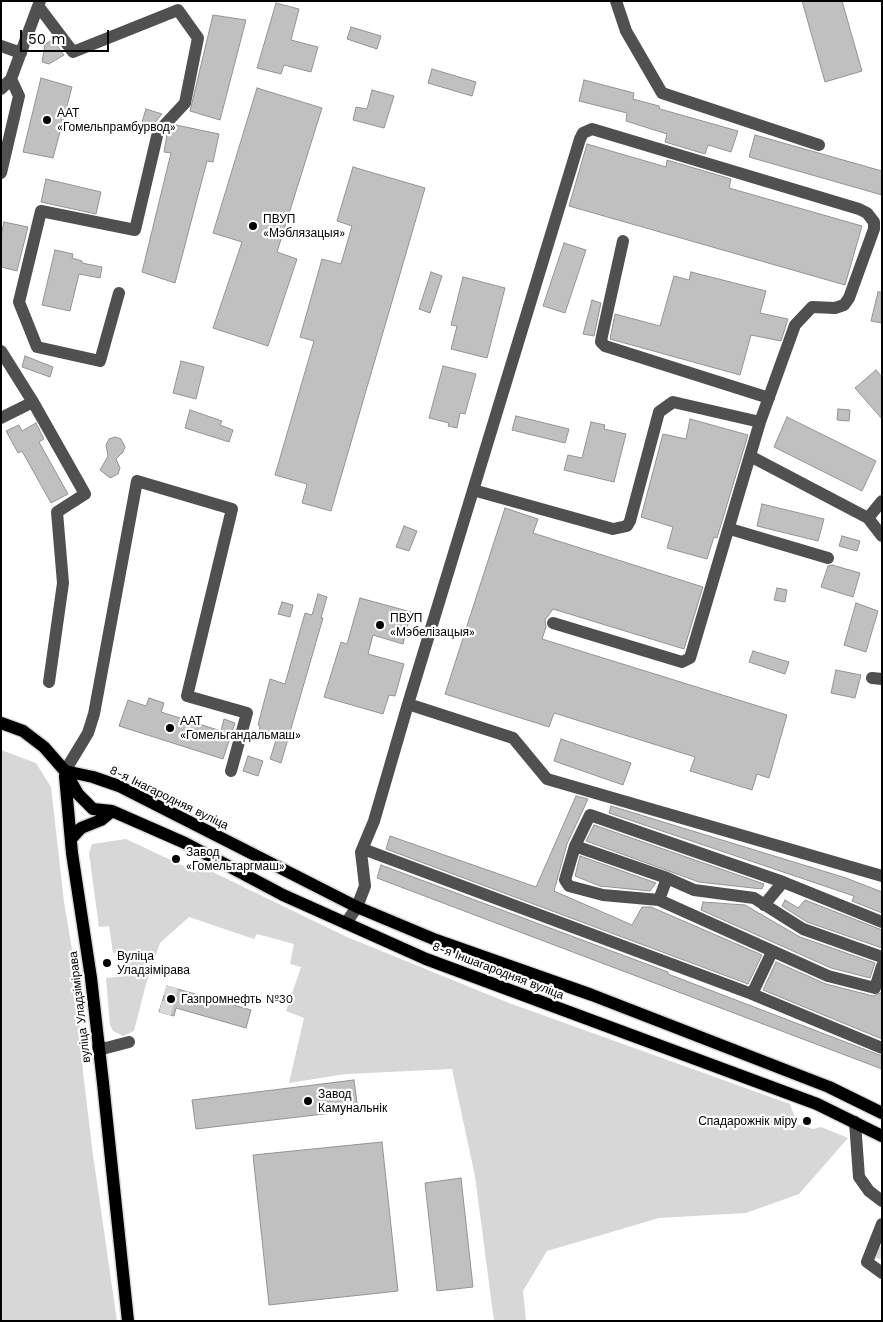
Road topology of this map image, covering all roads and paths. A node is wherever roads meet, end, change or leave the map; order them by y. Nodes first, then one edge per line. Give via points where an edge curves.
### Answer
1 (616, 1) edge
2 (40, 4) edge
3 (1, 46) edge
4 (22, 53) junction
5 (11, 79) junction
6 (1, 89) edge
7 (819, 145) dead end
8 (1, 173) edge
9 (623, 241) dead end
10 (119, 292) dead end
11 (1, 350) edge
12 (769, 398) junction
13 (33, 402) junction
14 (1, 418) edge
15 (760, 422) junction
16 (750, 456) junction
17 (473, 490) junction
18 (882, 501) edge
19 (868, 518) junction
20 (730, 529) junction
21 (882, 536) edge
22 (828, 558) dead end
23 (553, 623) dead end
24 (49, 682) dead end
25 (408, 704) junction
26 (1, 723) edge
27 (231, 770) dead end
28 (65, 771) junction
29 (112, 811) junction
30 (71, 839) junction
31 (575, 846) junction
32 (363, 848) junction
33 (264, 861) joint
34 (882, 876) edge
35 (667, 878) junction
36 (783, 882) junction
37 (694, 890) junction
38 (659, 900) junction
39 (764, 905) junction
40 (357, 907) junction
41 (687, 912) junction
42 (882, 922) edge
43 (346, 923) junction
44 (772, 952) junction
45 (882, 957) edge
46 (882, 966) edge
47 (752, 994) junction
48 (129, 1042) dead end
49 (98, 1047) junction
50 (882, 1048) edge
51 (882, 1113) edge
52 (855, 1122) junction
53 (882, 1136) edge
54 (882, 1201) edge
55 (882, 1224) edge
56 (874, 1249) junction
57 (882, 1264) edge
58 (882, 1274) edge
59 (128, 1321) edge

1 - 7 street via 626,31 662,93
2 - 4 street
2 - 10 street via 73,52 178,10 198,38 185,103 158,132 135,230 41,211 19,302 37,347 100,361
3 - 4 street
4 - 5 street
5 - 6 street
5 - 8 street via 19,96
9 - 12 street via 602,336 605,346
11 - 13 street
12 - 15 street
12 - 17 street via 801,316 812,307 844,305 849,298 874,222 867,213 859,210 587,129 580,139
13 - 14 street
13 - 24 street via 85,494 57,512 63,583
15 - 16 street
15 - 17 street via 673,402 666,406 659,412 630,521 621,529
16 - 19 street
16 - 20 street
17 - 25 street
18 - 19 street
19 - 21 street
20 - 22 street
20 - 23 street via 687,661
25 - 32 street
25 - 34 street via 513,738 547,779
26 - 28 main road via 35,738
27 - 28 street via 247,713 187,696 232,508 137,481 94,714 88,733
28 - 29 main road via 78,794 93,809
28 - 30 main road, вуліца Уладзімірава
28 - 33 main road, 8-я Інагародняя вуліца via 119,786
29 - 30 main road via 101,820 81,828
29 - 43 main road, 8-я Іншагародняя вуліца
30 - 49 main road, вуліца Уладзімірава
31 - 35 street
31 - 36 street via 588,817 594,816
31 - 38 street via 565,880 569,886 609,896
32 - 40 street via 365,886
32 - 47 street
33 - 40 main road, 8-я Іншагародняя вуліца
35 - 37 street
35 - 38 street
36 - 39 street
36 - 42 street
37 - 39 street via 754,898
37 - 41 street
38 - 41 street
39 - 45 street via 803,930
40 - 43 street
40 - 51 main road, 8-я Іншагародняя вуліца via 436,940 592,995 829,1087
41 - 44 street
43 - 52 main road, 8-я Іншагародняя вуліца via 426,959 817,1104
44 - 46 street via 828,976 875,988
44 - 47 street
47 - 50 street
48 - 49 street
49 - 59 main road, вуліца Уладзімірава
52 - 53 main road, 8-я Іншагародняя вуліца
52 - 54 street via 859,1177
55 - 56 street
56 - 57 street
56 - 58 street via 867,1262

